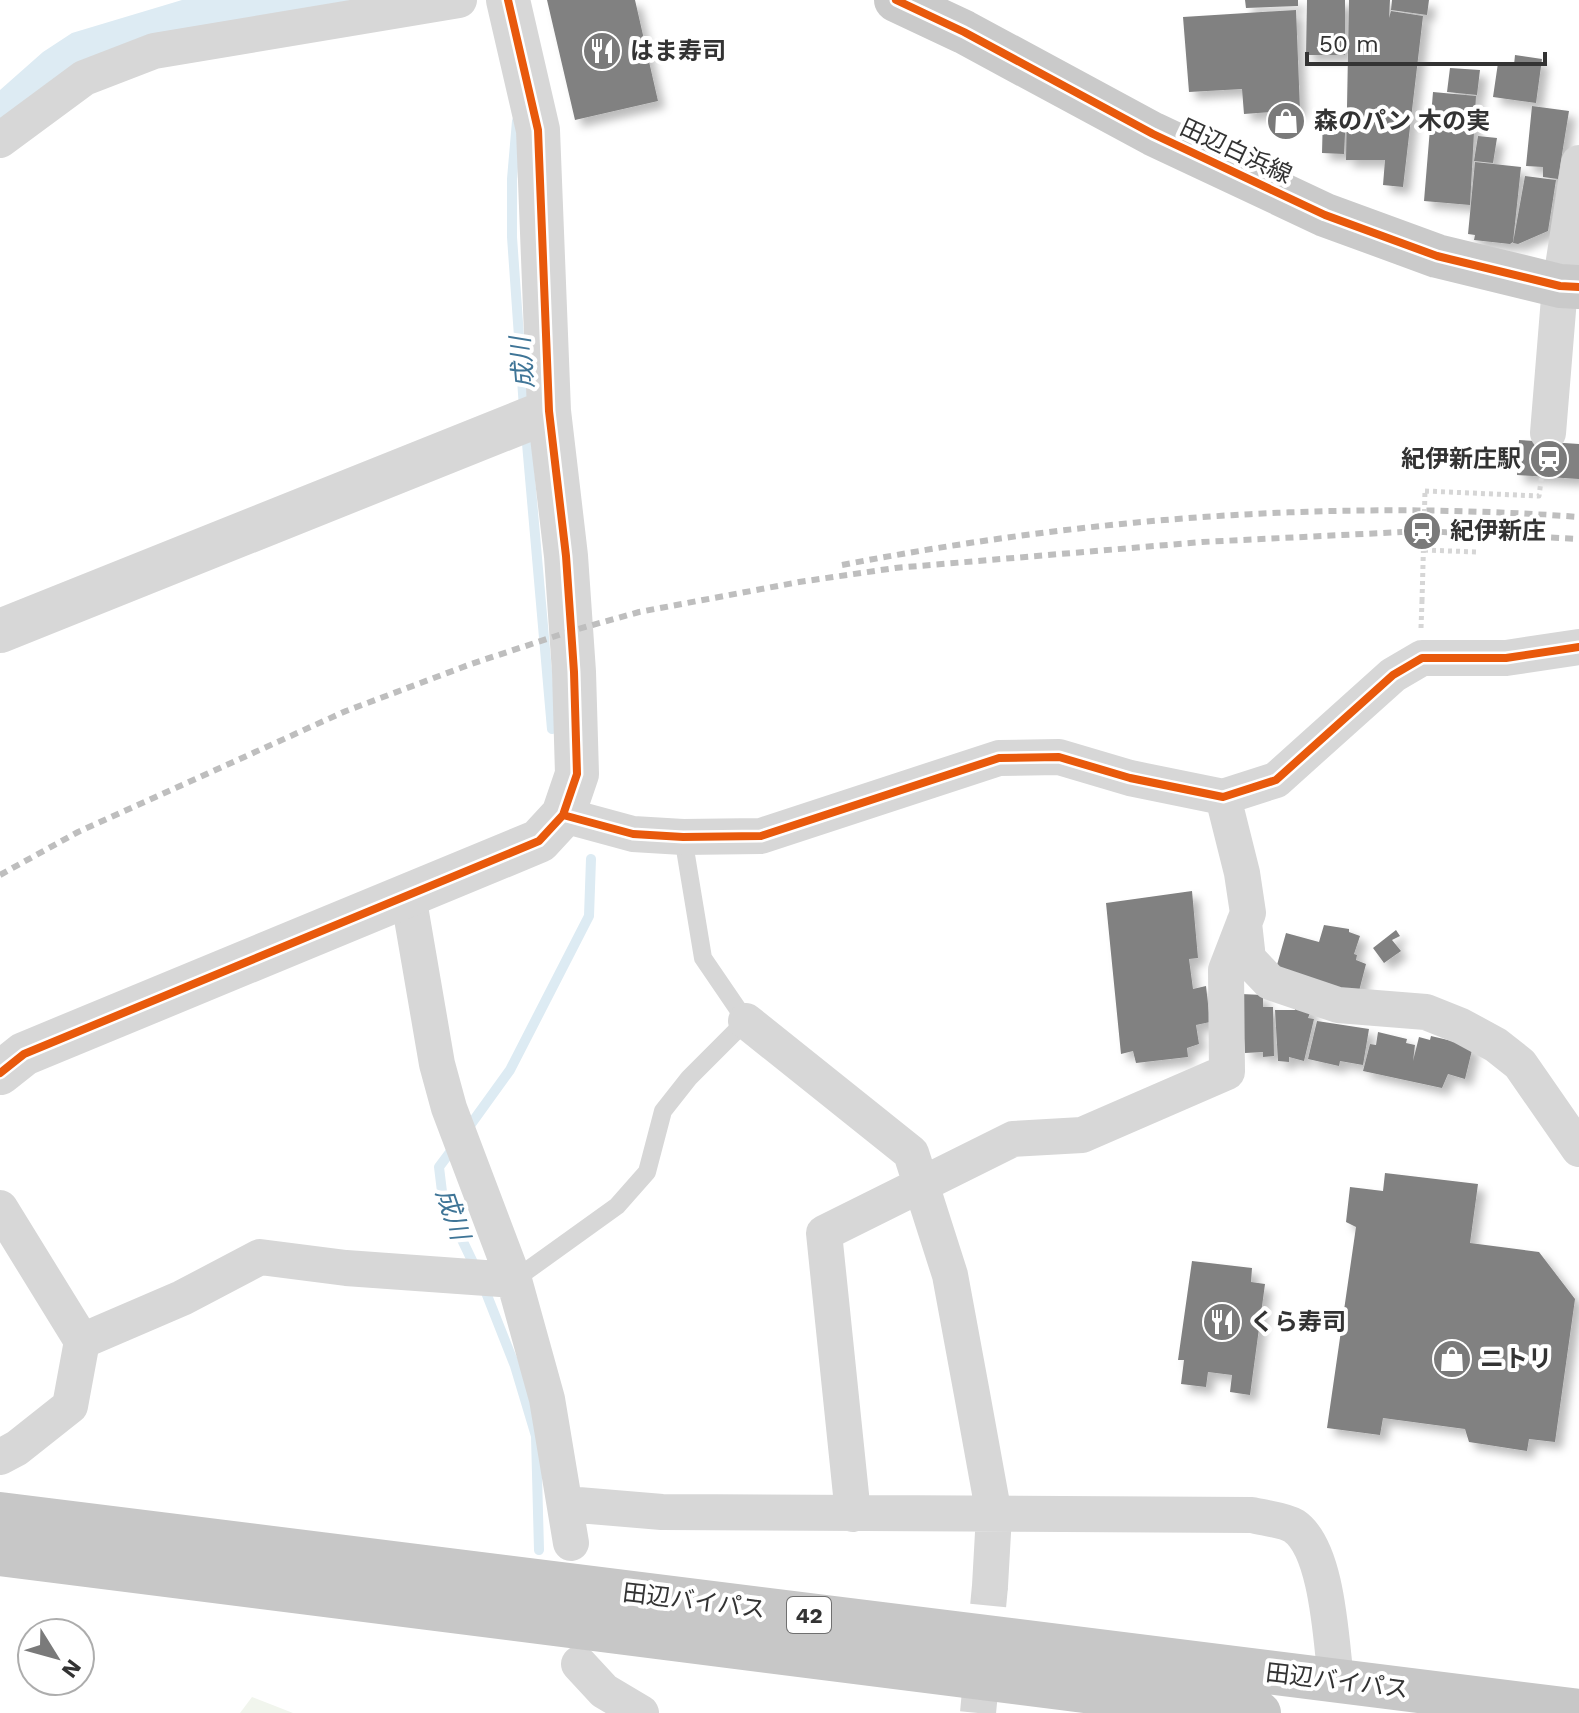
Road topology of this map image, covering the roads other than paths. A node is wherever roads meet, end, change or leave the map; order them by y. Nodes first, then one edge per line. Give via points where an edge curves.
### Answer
1 (459, 0) edge
2 (508, 0) edge
3 (896, 0) edge
4 (0, 140) edge
5 (1579, 163) edge
6 (1569, 286) edge
7 (549, 411) junction
8 (1548, 433) road end
9 (0, 631) edge
10 (1579, 647) edge
11 (1223, 797) junction
12 (563, 815) junction
13 (683, 837) junction
14 (408, 895) junction
15 (1244, 923) junction
16 (746, 1021) junction
17 (0, 1073) edge
18 (1579, 1149) edge
19 (921, 1186) junction
20 (0, 1208) edge
21 (514, 1280) junction
22 (82, 1341) junction
23 (0, 1457) edge
24 (566, 1504) junction
25 (853, 1514) junction
26 (994, 1515) junction
27 (17, 1537) edge
28 (571, 1543) dead end
29 (990, 1586) tunnel mouth
30 (579, 1664) dead end
31 (1336, 1680) junction
32 (1579, 1711) edge
33 (641, 1713) edge
34 (1259, 1713) edge

1 - 4 street via 154,51 84,78
2 - 7 street via 538,130
3 - 6 main road, 田辺白浜線 via 1153,134 1325,215 1437,256
5 - 6 street
6 - 8 street
7 - 9 street
7 - 12 street via 574,672 577,774
10 - 11 street via 1506,658 1422,658 1393,675 1276,780
11 - 13 street via 1059,757 999,758 761,836
11 - 15 street via 1242,873 1248,913
12 - 13 street via 633,834
12 - 14 street via 539,841
13 - 16 lane via 703,958
14 - 17 street via 24,1054
14 - 21 street via 449,1108
15 - 18 street via 1248,959 1270,982 1338,1005 1426,1012 1496,1045 1520,1064
15 - 19 street via 1226,970 1227,1072 1082,1135 1013,1139
16 - 19 street via 911,1153
16 - 21 lane via 663,1111 647,1172 617,1206
19 - 25 street via 824,1233
19 - 26 street via 950,1275
20 - 22 street
21 - 22 street via 260,1257
21 - 24 street via 547,1399
22 - 23 street via 70,1406
24 - 25 street via 662,1512
24 - 28 street
25 - 26 street
26 - 29 street
26 - 31 street via 1252,1515 1294,1526 1314,1552 1325,1592
27 - 31 highway, 田辺バイパス / 42
27 - 34 highway, 田辺バイパス / 42
30 - 33 street via 604,1691
31 - 32 highway, 田辺バイパス / 42

